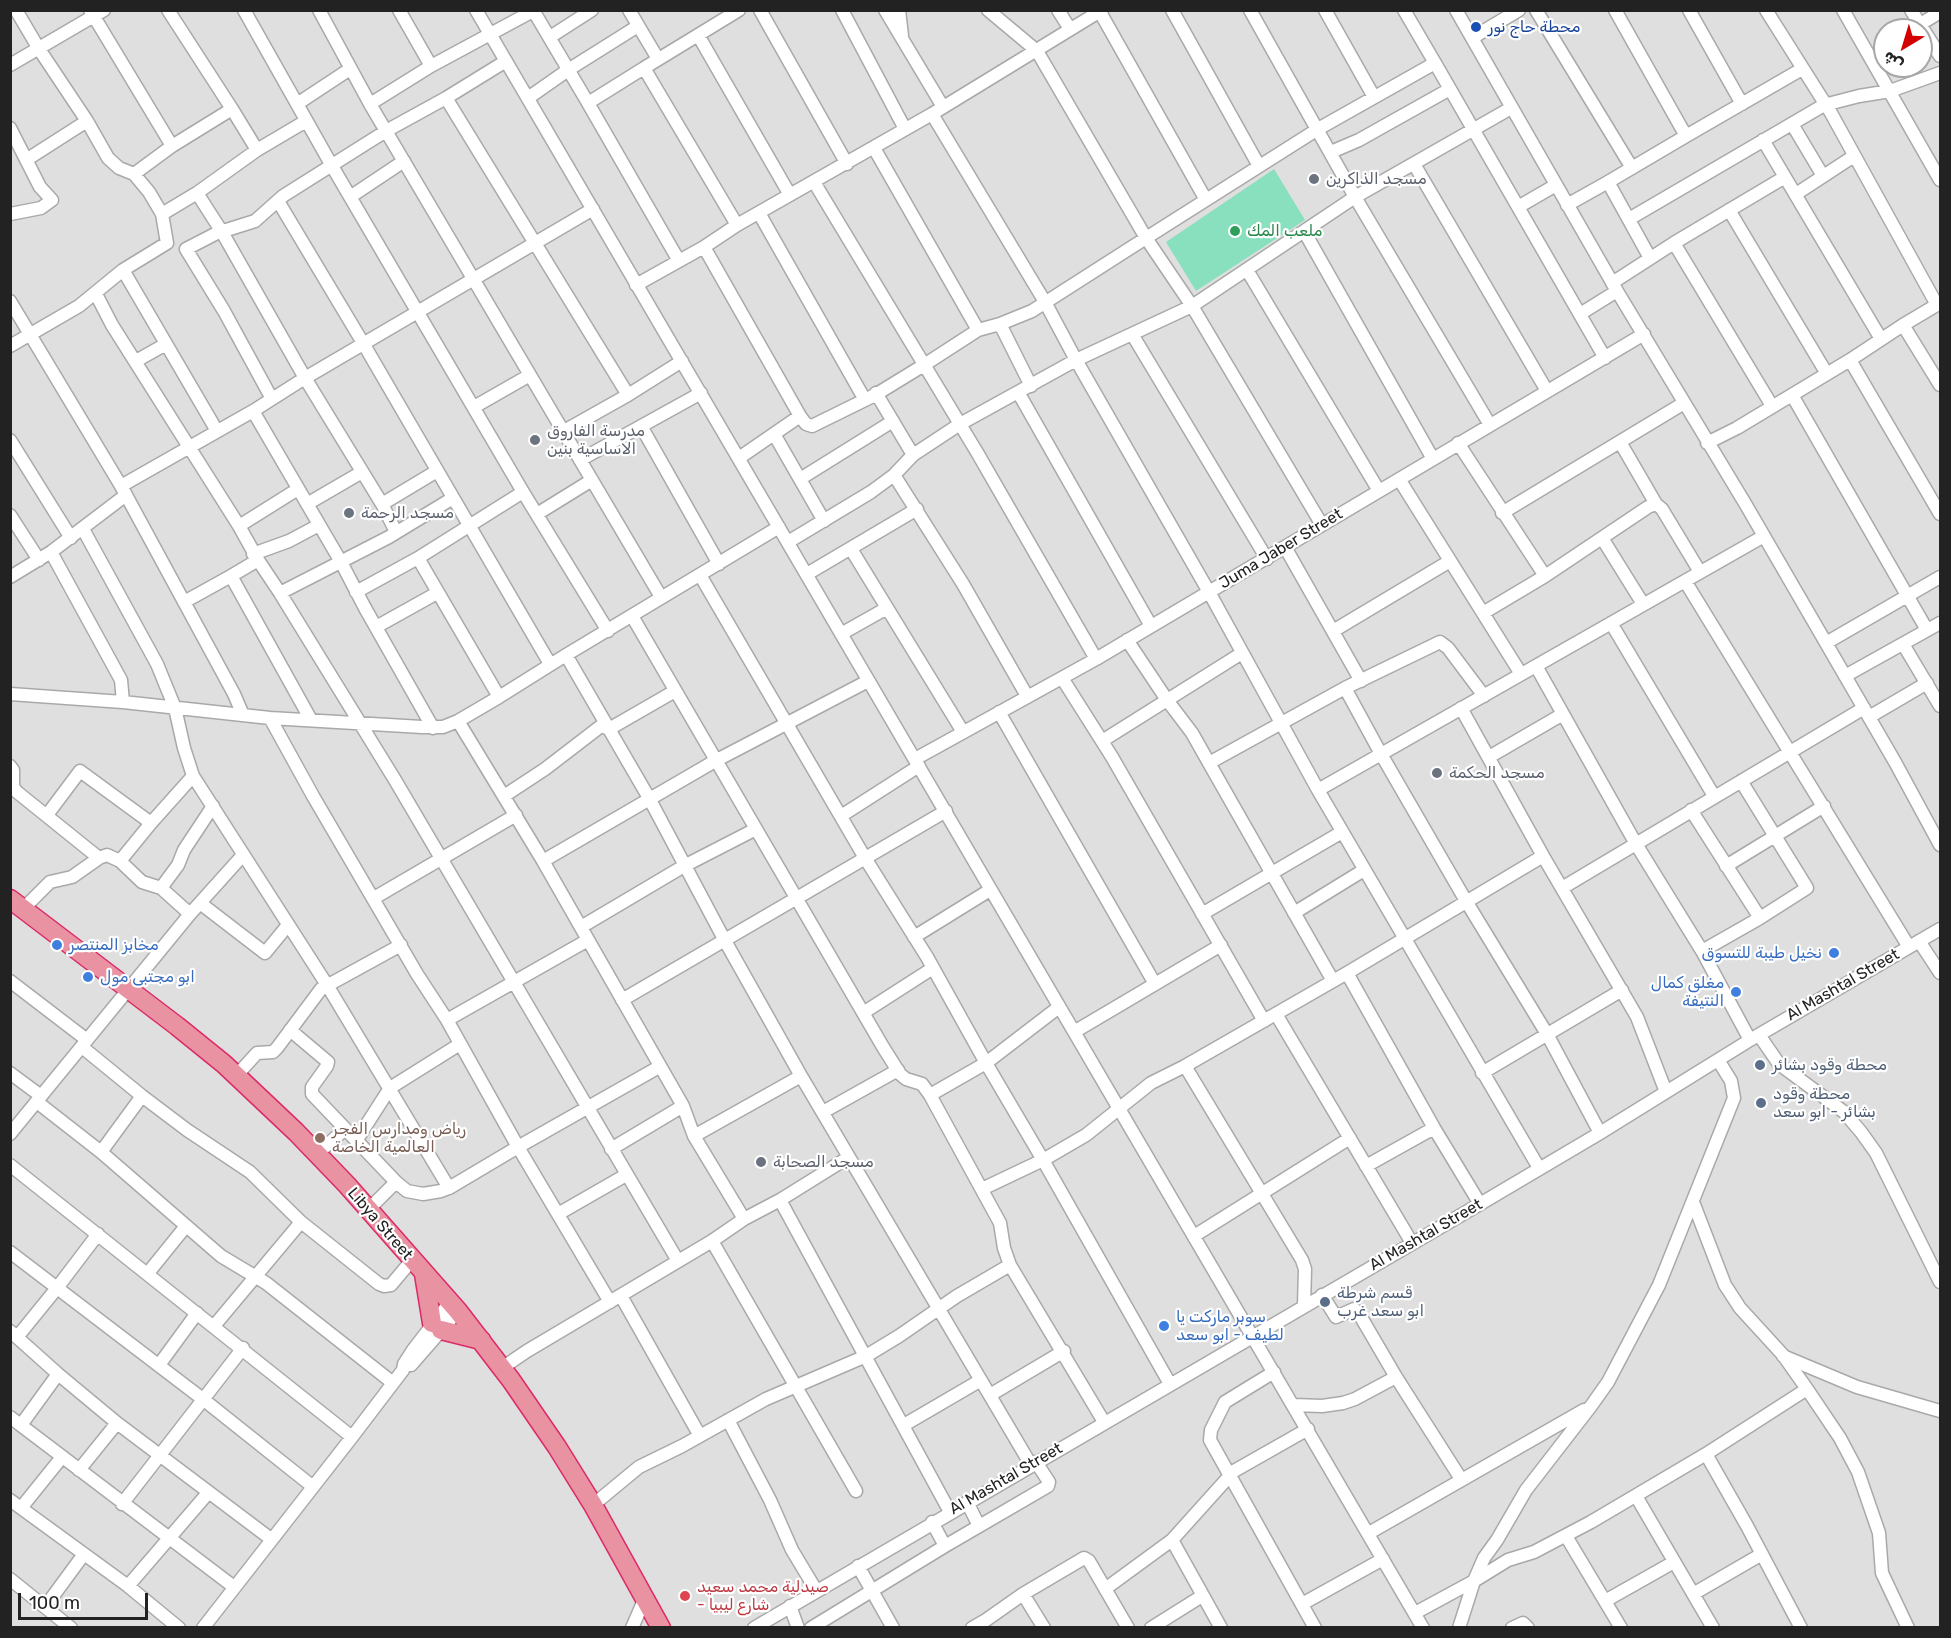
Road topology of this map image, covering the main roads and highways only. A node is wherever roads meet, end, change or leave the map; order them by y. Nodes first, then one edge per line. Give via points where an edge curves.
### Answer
1 (17, 904) edge
2 (424, 1274) junction
3 (481, 1340) junction
4 (661, 1628) edge

1 - 2 highway, Libya Street via 236,1076 317,1154
2 - 3 highway, Libya Street
2 - 3 highway via 437,1326
3 - 4 highway, Libya Street via 557,1447

